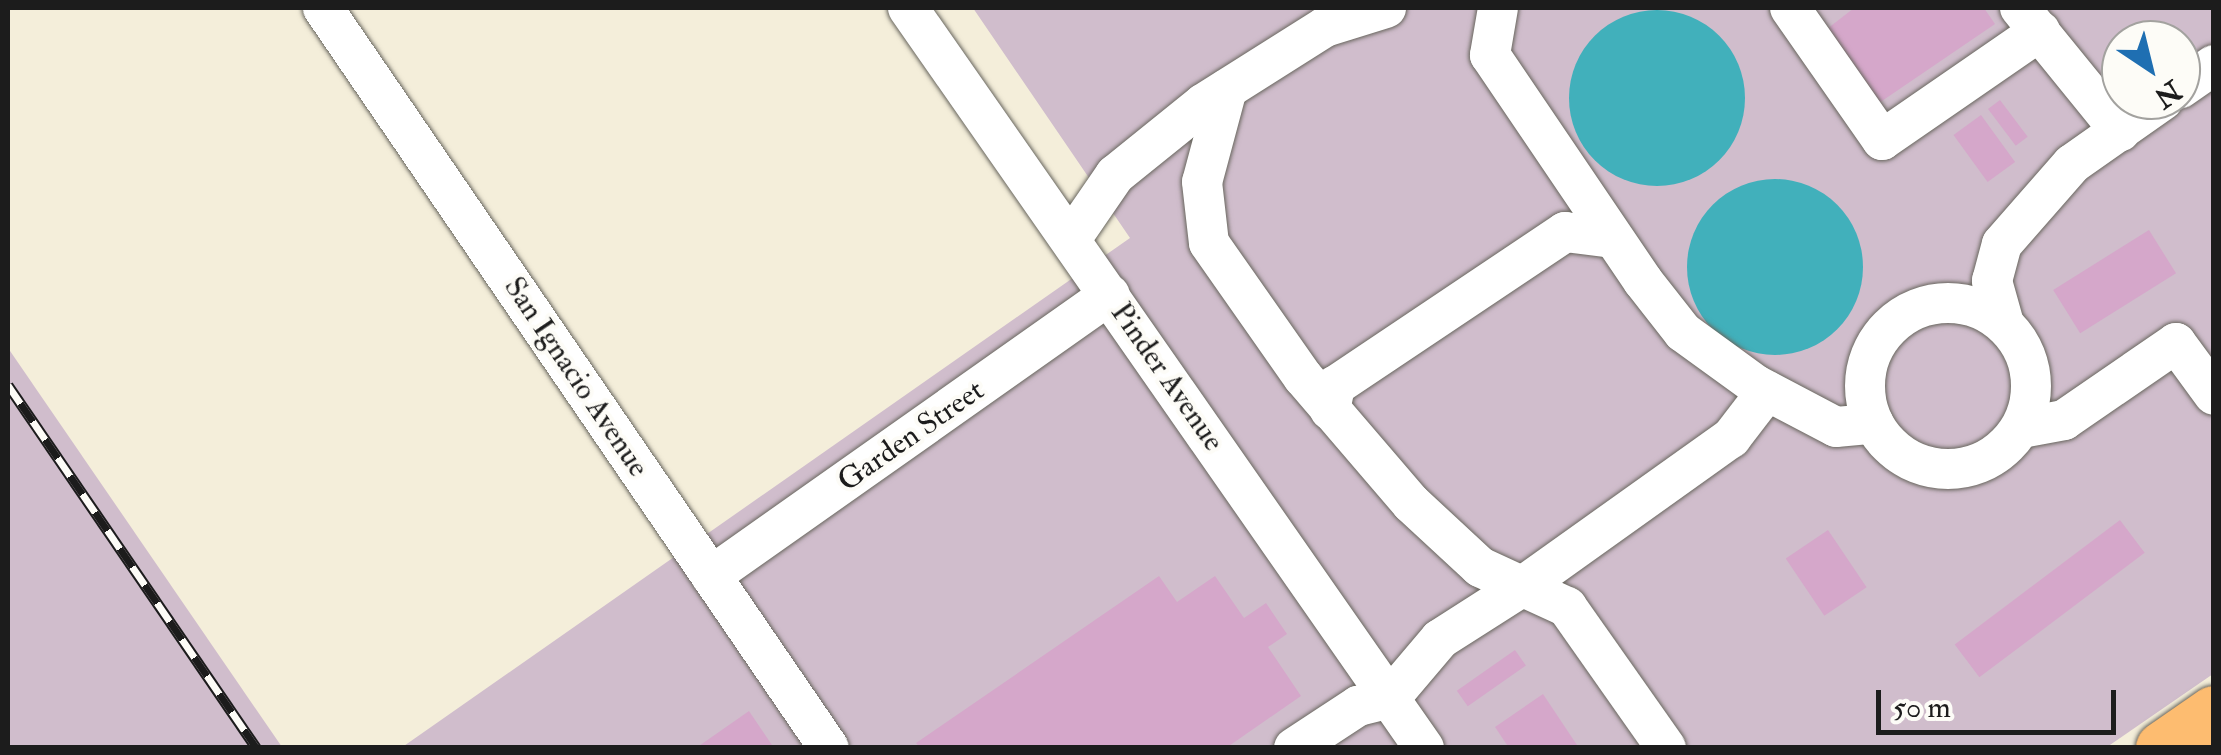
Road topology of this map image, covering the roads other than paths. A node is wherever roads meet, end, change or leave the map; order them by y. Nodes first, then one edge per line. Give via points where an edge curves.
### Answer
1 (323, 8) edge
2 (908, 8) edge
3 (1386, 8) edge
4 (1498, 8) edge
5 (1790, 8) edge
6 (2030, 20) edge
7 (1227, 89) junction
8 (2135, 120) edge
9 (2120, 130) junction
10 (1070, 238) junction
11 (1614, 238) junction
12 (1110, 296) junction
13 (2004, 324) junction
14 (1766, 391) junction
15 (2214, 395) edge
16 (1330, 410) junction
17 (1874, 424) junction
18 (2021, 428) junction
19 (712, 576) junction
20 (1526, 584) junction
21 (1390, 698) junction
22 (2214, 712) edge
23 (829, 748) edge
24 (1294, 748) edge
25 (1424, 748) edge
26 (1666, 748) edge
27 (2162, 748) edge

1 - 19 street, San Ignacio Avenue
2 - 10 street, Pinder Avenue
3 - 7 street via 1325,27
4 - 11 street via 1490,56
5 - 6 street via 1882,140
6 - 9 street
7 - 10 street via 1114,175
7 - 16 street via 1202,182 1209,243
8 - 9 street
9 - 13 street via 2072,164 2002,244 1992,281
10 - 12 street, Pinder Avenue
11 - 14 street via 1682,332
11 - 16 street via 1565,232 1335,386
12 - 19 street, Garden Street
12 - 21 street, Pinder Avenue
13 - 17 street via 1952,303 1924,306 1898,319 1868,363 1864,390
13 - 18 street via 2031,372
14 - 17 street via 1836,426
14 - 20 street via 1731,438
15 - 18 street via 2176,342 2064,420
16 - 20 street via 1448,542 1480,567
17 - 18 street via 1902,457 1954,470 1980,464
19 - 23 street, San Ignacio Avenue
20 - 21 street via 1440,639
20 - 26 street via 1567,607
21 - 24 street via 1358,706
21 - 25 street, Pinder Avenue
22 - 27 main road

